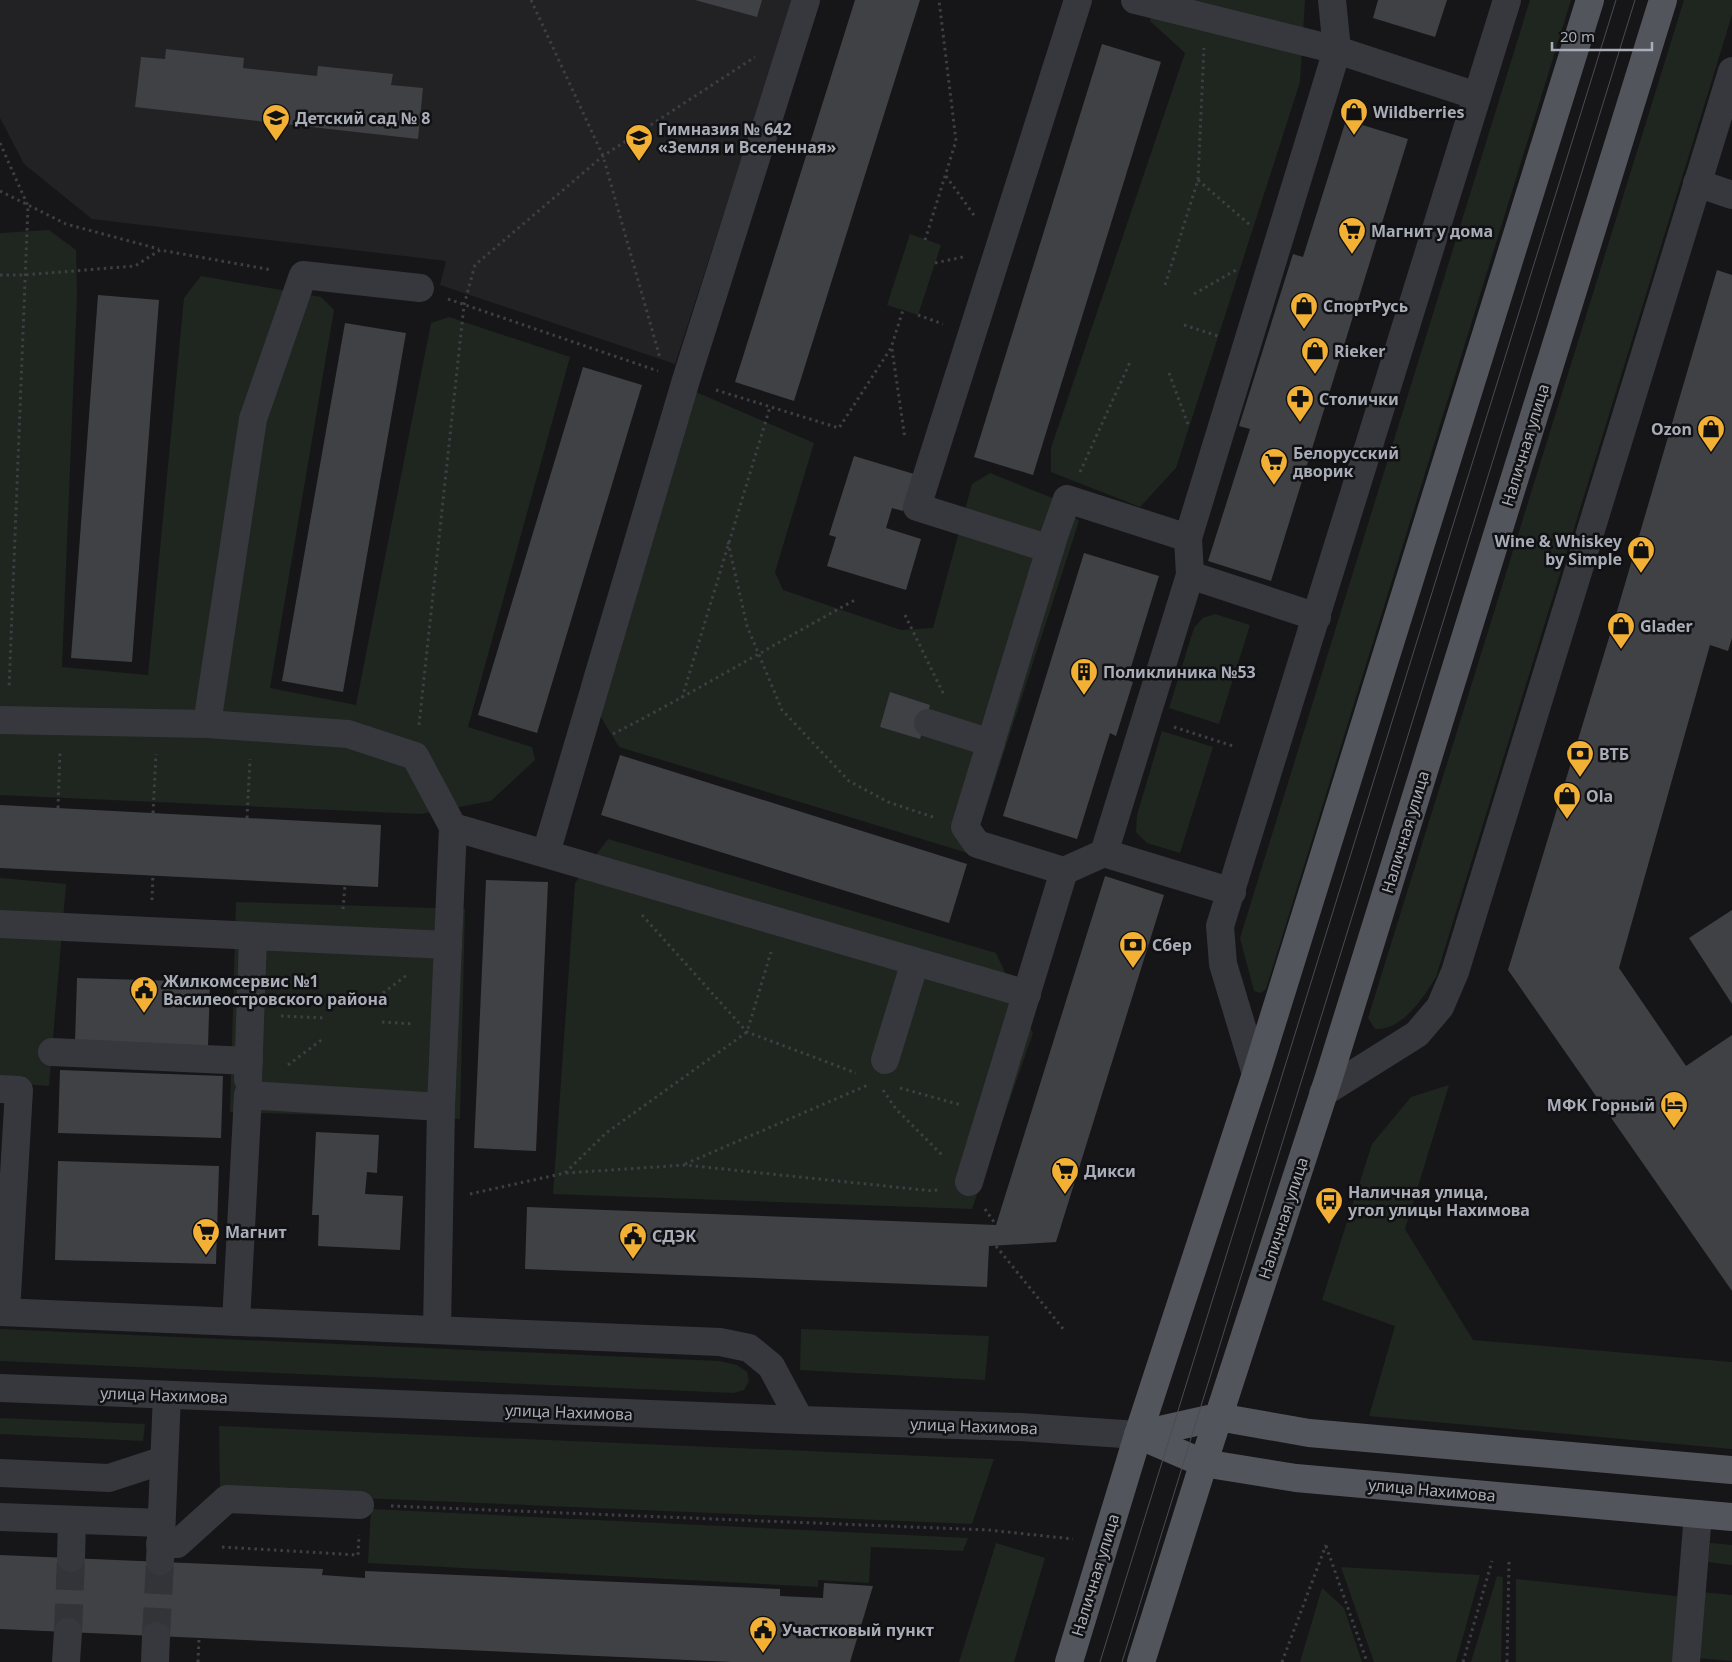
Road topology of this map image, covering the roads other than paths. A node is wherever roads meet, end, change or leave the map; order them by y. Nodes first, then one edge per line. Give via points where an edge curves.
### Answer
1 (806, 0) edge
2 (1078, 0) edge
3 (1135, 0) edge
4 (1332, 0) edge
5 (1507, 0) edge
6 (1590, 0) edge
7 (1663, 0) edge
8 (1337, 50) junction
9 (1732, 71) edge
10 (1477, 96) junction
11 (1697, 183) junction
12 (1732, 194) edge
13 (420, 288) road end
14 (1188, 538) junction
15 (1050, 550) junction
16 (1190, 575) junction
17 (1317, 617) junction
18 (4, 720) edge
19 (928, 723) dead end
20 (207, 724) junction
21 (990, 743) junction
22 (452, 827) junction
23 (546, 853) junction
24 (1104, 853) junction
25 (1064, 871) junction
26 (1232, 892) junction
27 (0, 924) edge
28 (253, 936) junction
29 (448, 945) junction
30 (915, 962) junction
31 (1027, 994) junction
32 (52, 1052) dead end
33 (249, 1061) junction
34 (881, 1071) road end
35 (1256, 1074) junction
36 (0, 1089) edge
37 (1323, 1093) junction
38 (248, 1095) junction
39 (441, 1107) junction
40 (968, 1182) road end
41 (3, 1312) edge
42 (236, 1322) junction
43 (437, 1330) junction
44 (0, 1388) edge
45 (166, 1395) junction
46 (1218, 1417) junction
47 (800, 1420) junction
48 (1138, 1435) junction
49 (164, 1460) junction
50 (1203, 1463) junction
51 (1732, 1470) edge
52 (0, 1473) edge
53 (360, 1504) road end
54 (1698, 1514) junction
55 (0, 1517) edge
56 (1732, 1517) edge
57 (72, 1520) junction
58 (164, 1543) junction
59 (71, 1558) tunnel mouth
60 (68, 1632) tunnel mouth
61 (66, 1662) edge
62 (1068, 1662) edge
63 (1142, 1662) edge
64 (1686, 1662) edge

1 - 23 street via 675,377
2 - 15 street via 917,507
3 - 8 street
4 - 8 street
5 - 10 street
6 - 35 main road, Наличная улица
7 - 37 main road, Наличная улица
8 - 10 street
8 - 14 street
9 - 11 street
10 - 17 street
11 - 12 street
11 - 37 street via 1455,972 1440,1007 1417,1034
13 - 20 street via 303,275 253,419
14 - 15 street via 1067,500
14 - 16 street
15 - 21 street
16 - 17 street
16 - 24 street
17 - 26 street
18 - 20 street
19 - 21 street
20 - 22 street via 348,734 416,756
21 - 25 street via 965,827 977,844
22 - 23 street
22 - 29 street
23 - 30 street
24 - 25 street
24 - 26 street
25 - 31 street
26 - 35 street via 1220,926 1223,964
27 - 28 street
28 - 29 street
28 - 33 street
29 - 39 street
30 - 31 street
30 - 34 street
31 - 40 street
32 - 33 street
33 - 38 street
35 - 48 main road, Наличная улица
36 - 41 street via 19,1090
37 - 46 main road, Наличная улица
38 - 39 street
38 - 42 street
39 - 43 street
41 - 42 street
42 - 43 street
43 - 47 street via 720,1342 749,1348 771,1366
44 - 45 street, улица Нахимова
45 - 47 street, улица Нахимова
45 - 49 street
46 - 48 main road, улица Нахимова
46 - 50 main road, Наличная улица
46 - 51 main road, улица Нахимова via 1309,1433
47 - 48 street, улица Нахимова via 1020,1427
48 - 50 main road, улица Нахимова
48 - 62 main road, Наличная улица
49 - 52 street via 109,1478
49 - 58 street
50 - 54 main road, улица Нахимова via 1296,1478
50 - 63 main road, Наличная улица
53 - 58 street via 227,1499
54 - 56 main road, улица Нахимова
54 - 64 street
55 - 57 street
57 - 58 street
57 - 59 street
60 - 61 street

